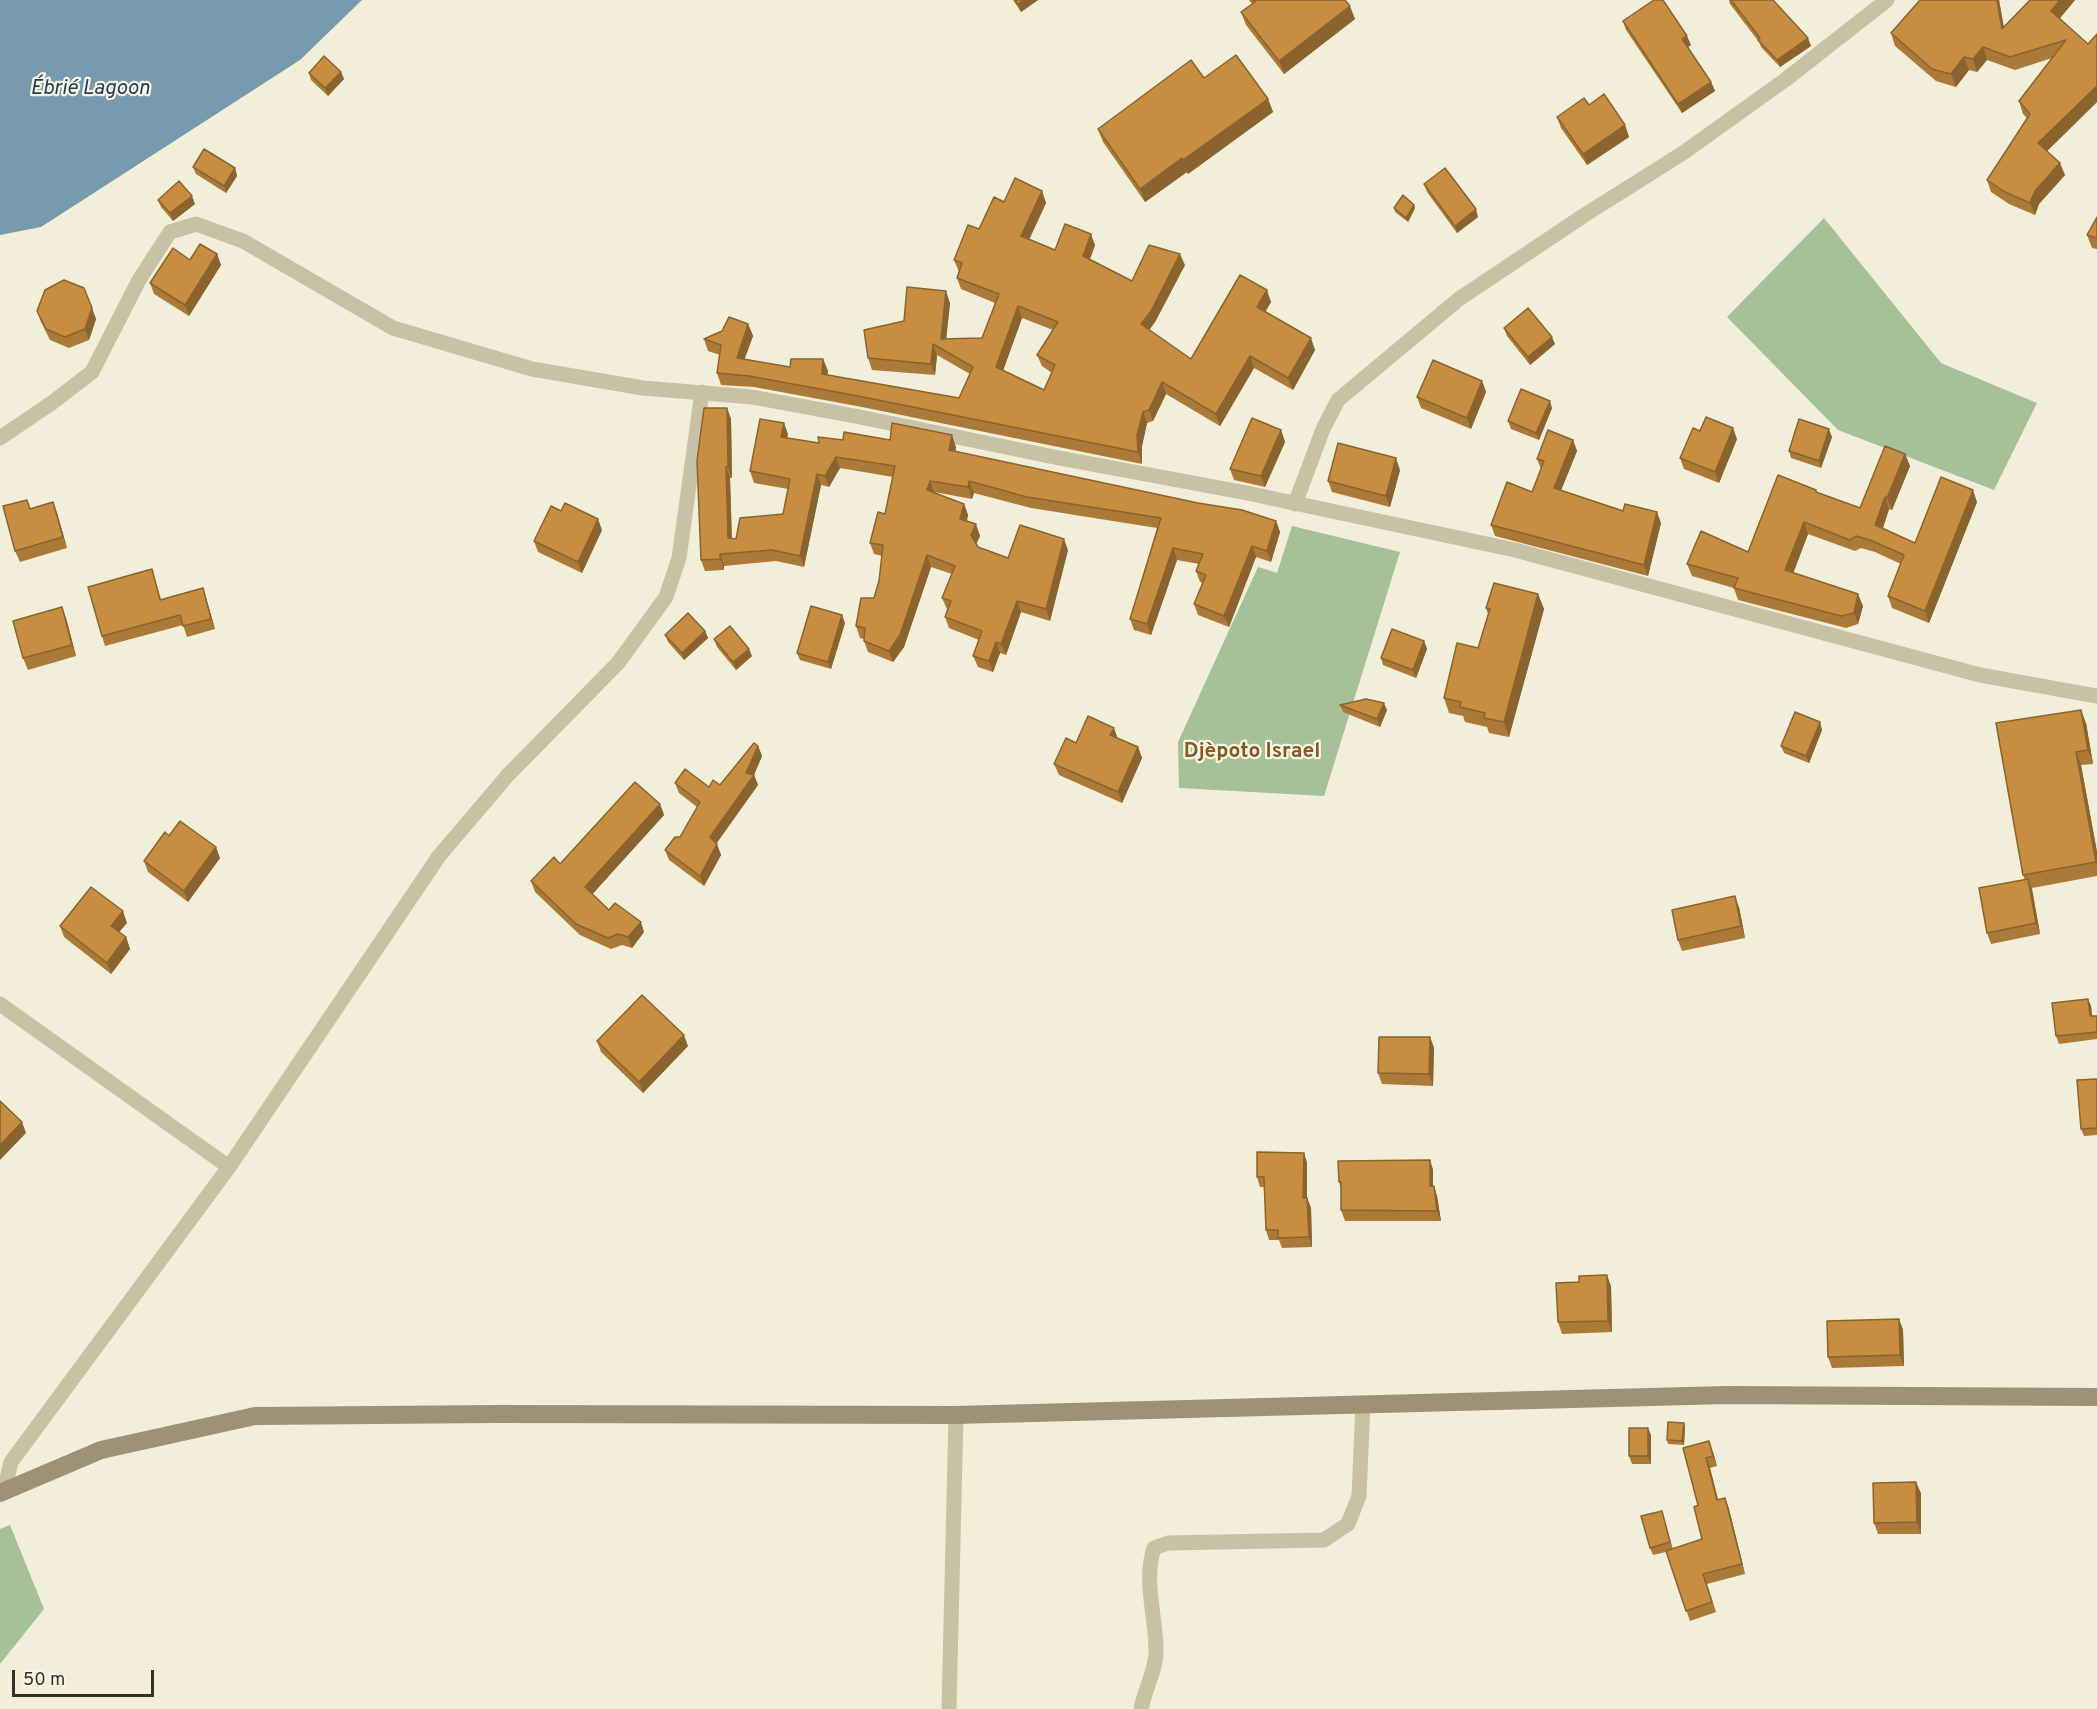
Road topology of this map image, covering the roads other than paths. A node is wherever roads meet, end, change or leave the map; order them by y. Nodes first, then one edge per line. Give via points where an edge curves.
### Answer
1 (1887, 0) edge
2 (702, 392) junction
3 (0, 438) edge
4 (1295, 504) junction
5 (2097, 696) edge
6 (0, 1004) edge
7 (229, 1167) junction
8 (2097, 1397) edge
9 (1363, 1404) junction
10 (956, 1414) junction
11 (0, 1451) edge
12 (11, 1462) junction
13 (2, 1492) edge
14 (949, 1709) edge
15 (1141, 1709) edge

1 - 4 street via 1683,153 1459,299 1338,400
2 - 3 street via 643,388 532,369 393,328 243,242 196,224 170,232 139,280 92,372
2 - 4 street via 849,415
2 - 7 street via 679,558 666,597 618,663 508,775 439,856
4 - 5 street via 1515,550 1980,675
6 - 7 street
7 - 12 street
8 - 9 street via 1727,1395
9 - 10 street
9 - 15 street via 1359,1496 1348,1524 1324,1540 1168,1542 1154,1548 1150,1572 1156,1652
10 - 13 street via 255,1416 101,1450
10 - 14 street
11 - 12 street
12 - 13 street

